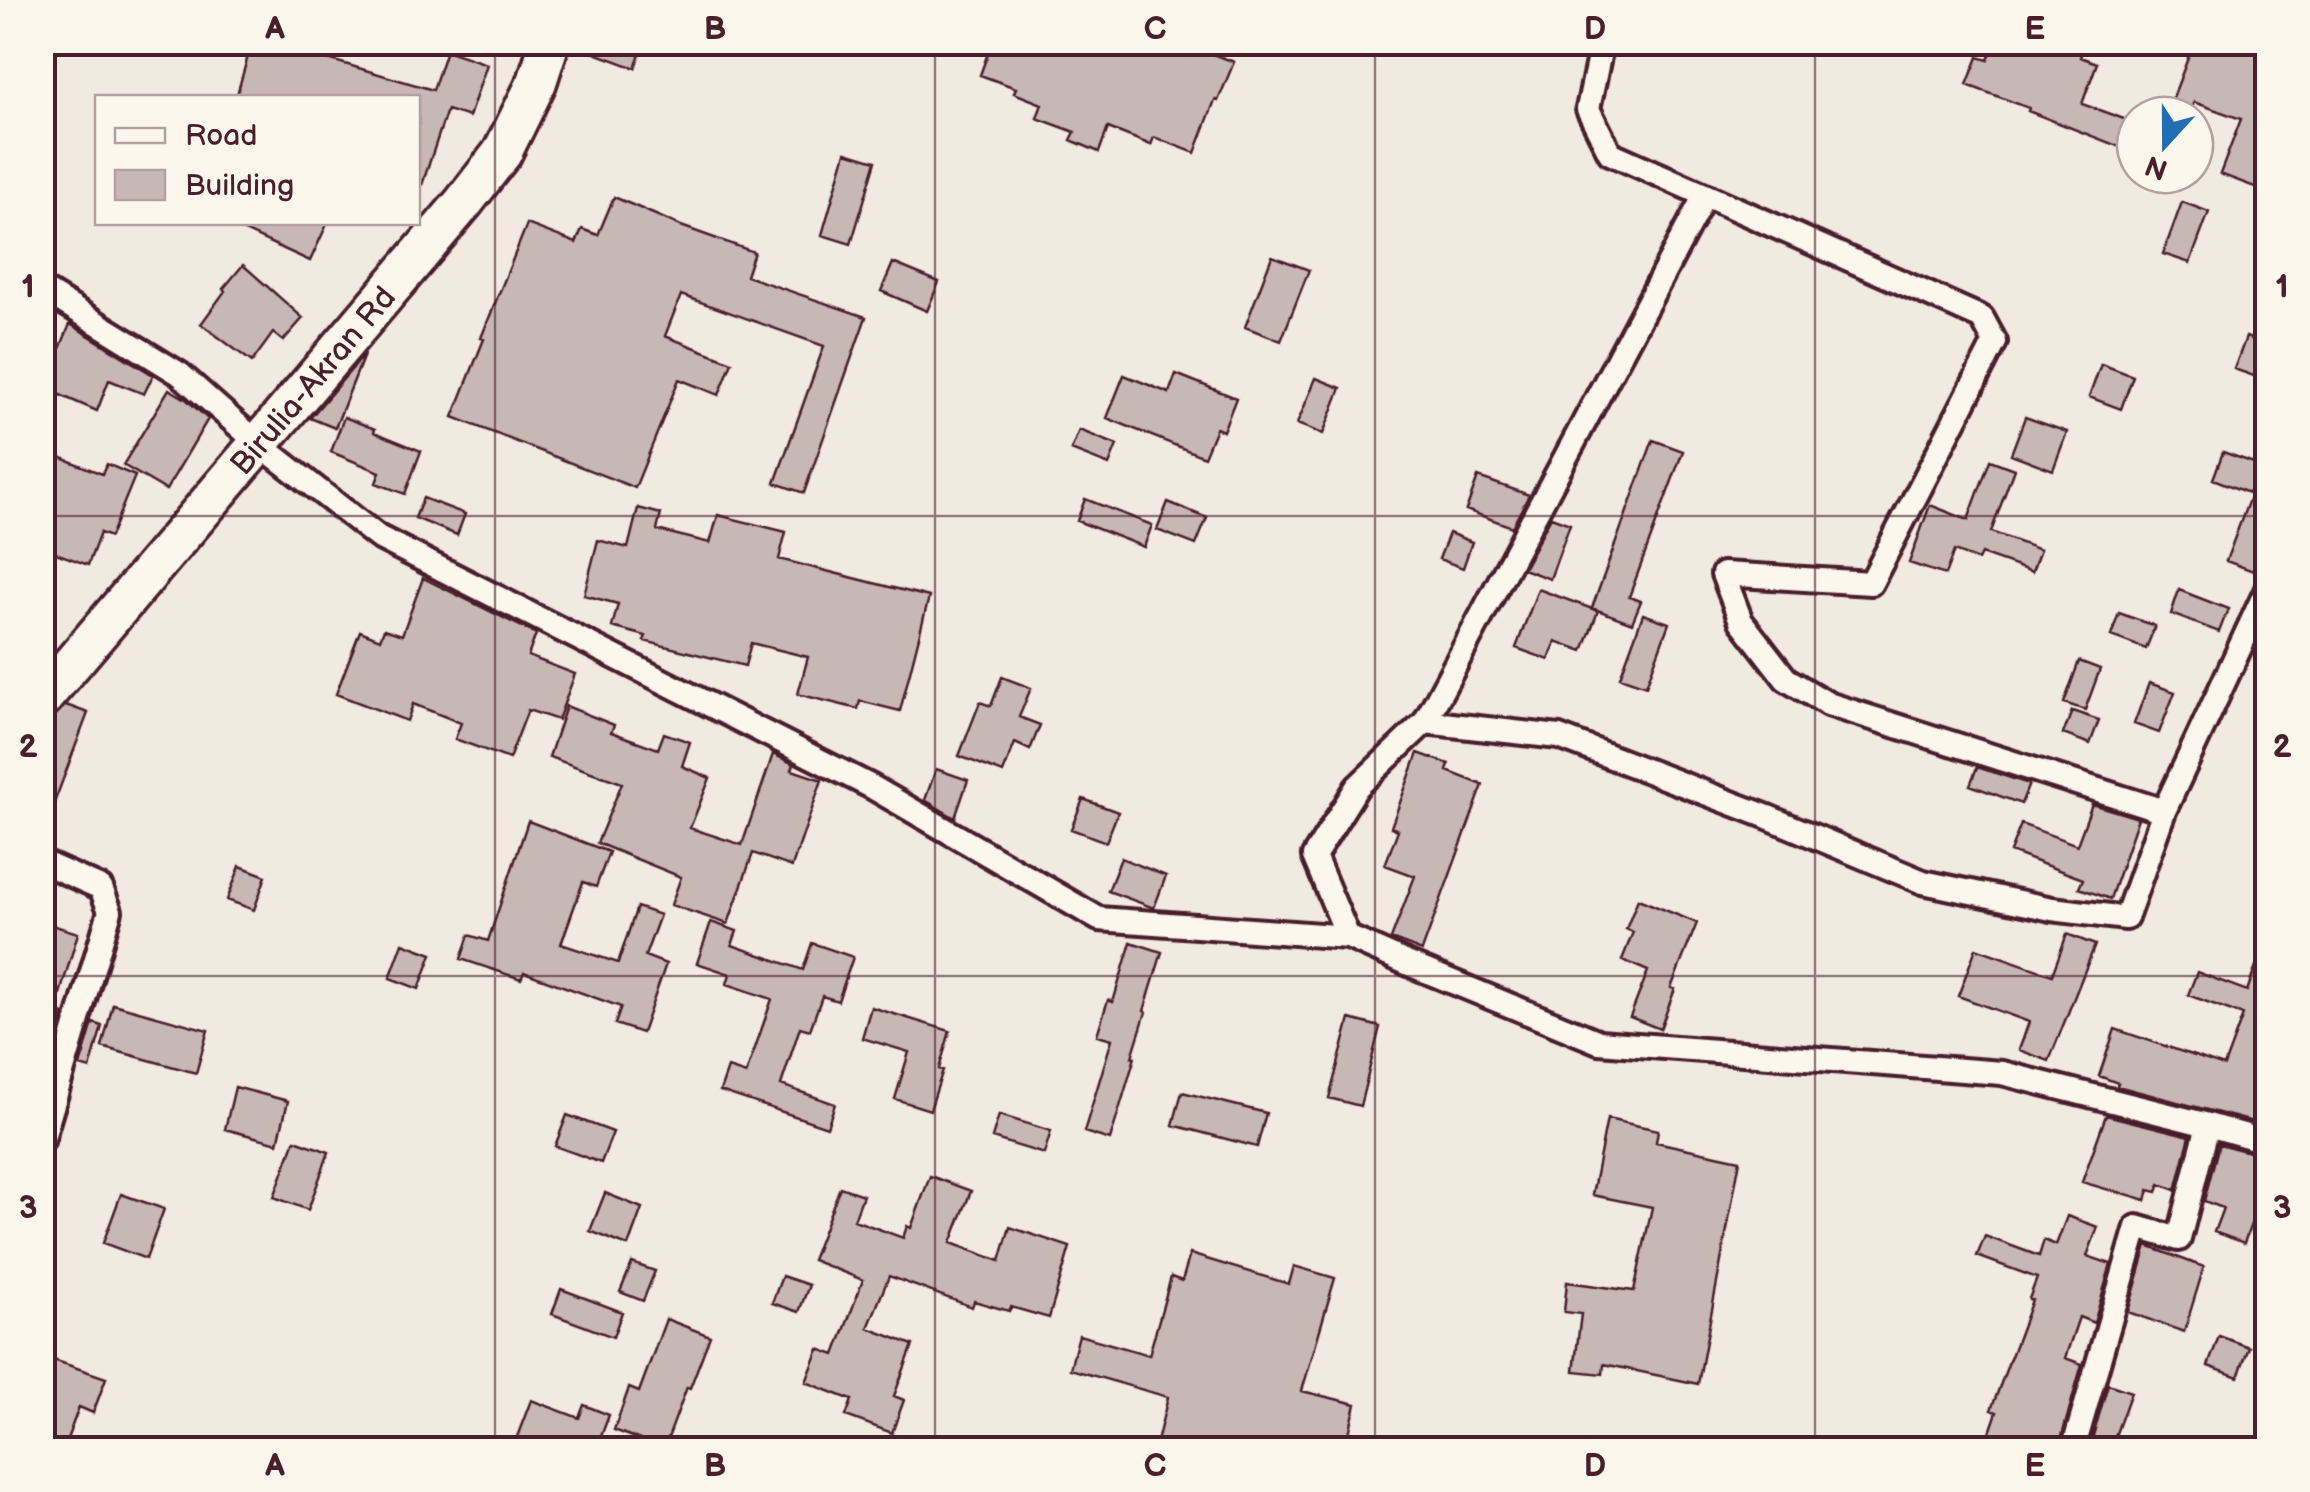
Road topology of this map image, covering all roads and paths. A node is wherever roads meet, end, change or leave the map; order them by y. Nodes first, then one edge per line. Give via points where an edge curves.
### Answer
1 (550, 42) edge
2 (1602, 42) edge
3 (1705, 195) junction
4 (42, 289) edge
5 (258, 442) junction
6 (2268, 587) edge
7 (42, 700) edge
8 (1425, 722) junction
9 (2164, 810) junction
10 (42, 862) edge
11 (1348, 937) junction
12 (2208, 1125) junction
13 (42, 1141) edge
14 (2268, 1142) edge
15 (2073, 1450) edge

1 - 5 highway, Birulia-Akran Rd via 502,153
2 - 3 street via 1588,109 1610,153
3 - 8 street
3 - 9 street via 1982,318 1995,342 1871,582 1723,574 1741,620 1786,679 1828,704
4 - 5 street via 180,374
5 - 7 highway, Birulia-Akran Rd
5 - 11 street via 378,537 872,787 1099,919
6 - 9 street
8 - 9 street via 1559,737 1923,882 2089,914 2126,918
8 - 11 street via 1357,787 1314,856
10 - 13 street via 101,888 110,911
11 - 12 street via 1598,1042 2002,1074
12 - 14 street
12 - 15 street via 2180,1239 2137,1227

